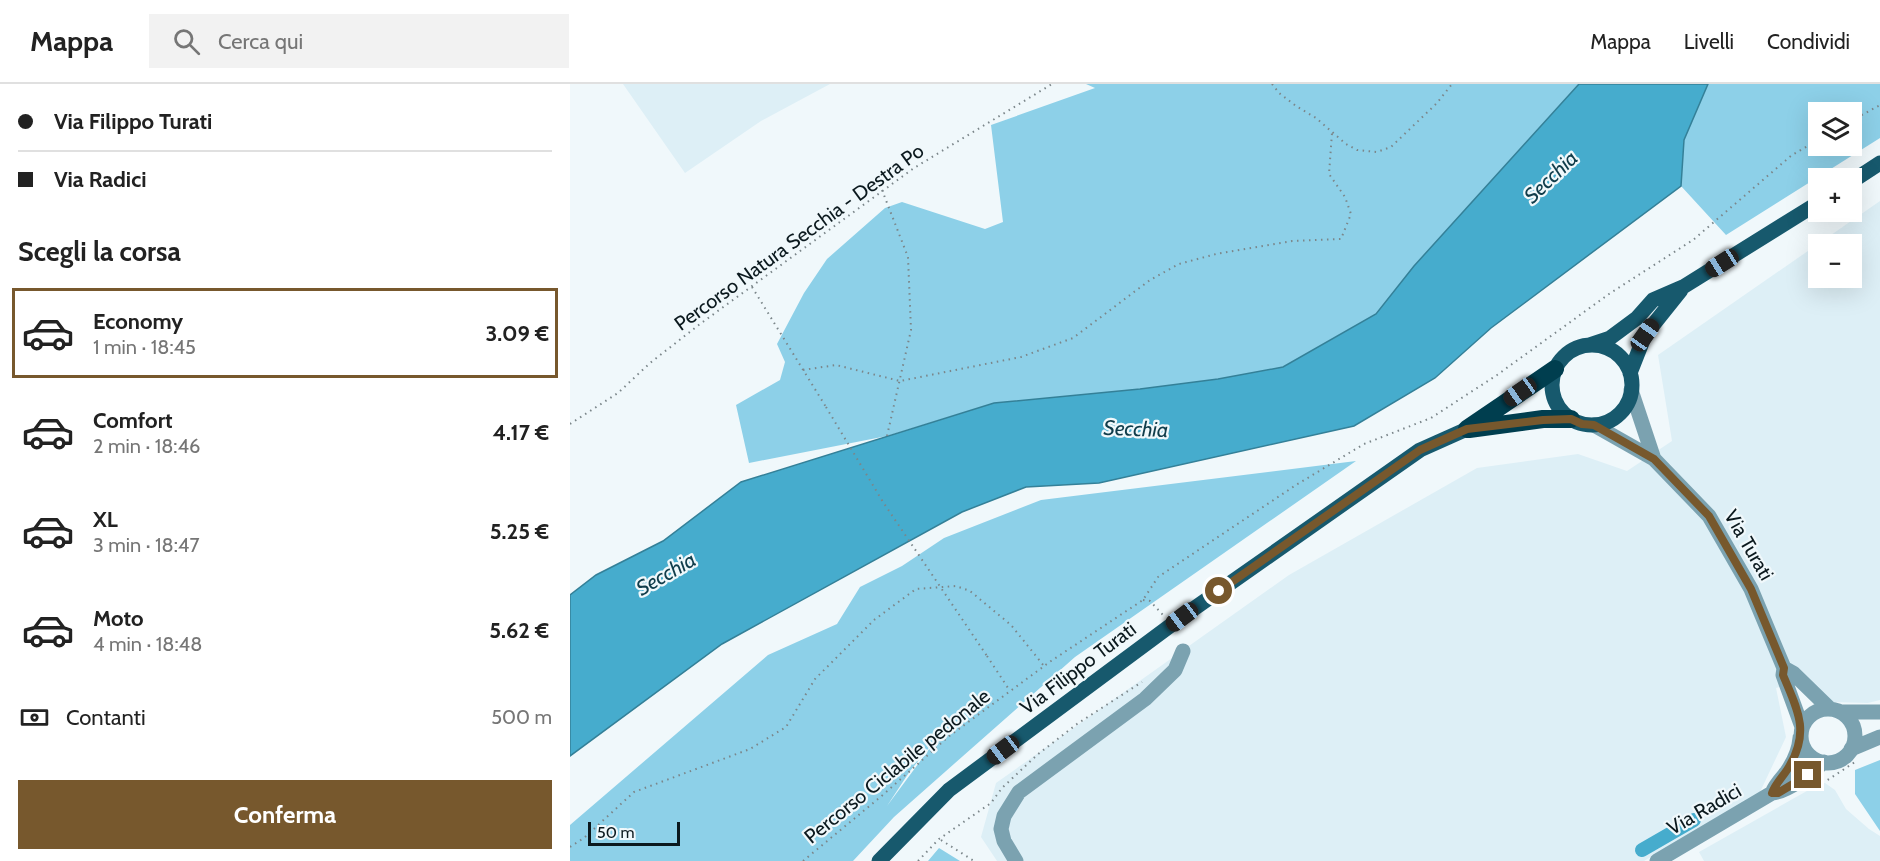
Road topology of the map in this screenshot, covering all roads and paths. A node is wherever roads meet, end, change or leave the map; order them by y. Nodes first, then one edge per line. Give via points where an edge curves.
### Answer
1 (1052, 84) edge
2 (1272, 84) edge
3 (1452, 84) edge
4 (1880, 105) edge
5 (1862, 115) edge
6 (1332, 133) junction
7 (1808, 146) edge
8 (1880, 164) edge
9 (1862, 175) edge
10 (882, 190) junction
11 (1808, 208) edge
12 (752, 287) junction
13 (1683, 287) junction
14 (1589, 345) junction
15 (1555, 369) junction
16 (803, 370) junction
17 (1630, 373) junction
18 (900, 381) junction
19 (1631, 390) junction
20 (1571, 419) junction
21 (570, 424) edge
22 (1594, 425) junction
23 (1467, 429) junction
24 (887, 436) dead end
25 (1654, 459) junction
26 (1143, 600) junction
27 (1165, 617) dead end
28 (1183, 651) dead end
29 (1044, 666) junction
30 (1784, 668) junction
31 (1147, 678) dead end
32 (1010, 691) junction
33 (1836, 710) junction
34 (1880, 712) edge
35 (1801, 732) junction
36 (1880, 737) edge
37 (1851, 749) junction
38 (1824, 762) junction
39 (1772, 793) junction
40 (939, 839) junction
41 (570, 847) edge
42 (803, 861) edge
43 (879, 861) edge
44 (918, 861) edge
45 (974, 861) edge
46 (1016, 861) edge
47 (1657, 861) edge

1 - 10 path, Percorso Natura Secchia - Destra Po
2 - 6 path
3 - 6 path via 1391,147 1377,152 1357,150
4 - 5 path
6 - 18 path via 1329,174 1351,214 1341,239 1292,241 1179,264 1150,280 1073,338 1021,357
7 - 26 path via 1792,155 1693,240 1609,294 1497,375 1431,418 1364,444 1296,485 1158,577
8 - 9 main road
10 - 12 path, Percorso Natura Secchia - Destra Po
10 - 18 path via 908,257 911,330
11 - 13 main road
12 - 16 path
12 - 21 path, Percorso Natura Secchia - Destra Po via 691,330 618,393
13 - 14 main road via 1653,300 1610,338
13 - 17 main road via 1645,335
14 - 15 main road via 1563,357
14 - 17 main road via 1614,352
15 - 20 main road via 1552,391 1562,412
15 - 23 highway
16 - 18 path via 836,365
16 - 32 path, bridge via 883,502
17 - 19 main road
18 - 24 path
19 - 22 main road via 1619,414
19 - 25 street
20 - 22 main road
20 - 23 highway
22 - 25 street
23 - 43 main road, Via Filippo Turati via 1420,450 1182,617 950,790
25 - 30 street, Via Turati via 1709,516 1751,589
26 - 27 path via 1150,601
26 - 29 path, Percorso Ciclabile pedonale
28 - 46 street via 1175,670 1145,699 1018,792 1001,829
29 - 32 path, Percorso Ciclabile pedonale
29 - 41 path via 1011,625 970,591 956,585 916,589 874,620 815,679 786,727 750,749 634,792
30 - 33 street, Via Turati
30 - 35 street, Via Turati
31 - 40 path via 1077,724 1037,755 991,803
32 - 42 path, Percorso Ciclabile pedonale via 948,737
33 - 34 street
33 - 35 street via 1816,711 1805,720
33 - 37 street via 1848,718 1855,733
35 - 38 street via 1808,754
35 - 39 street, Via Radici via 1795,756
36 - 37 street
37 - 38 street via 1839,760
38 - 39 street, Via Radici via 1792,785
39 - 47 street, Via Radici
40 - 44 path
40 - 45 path

